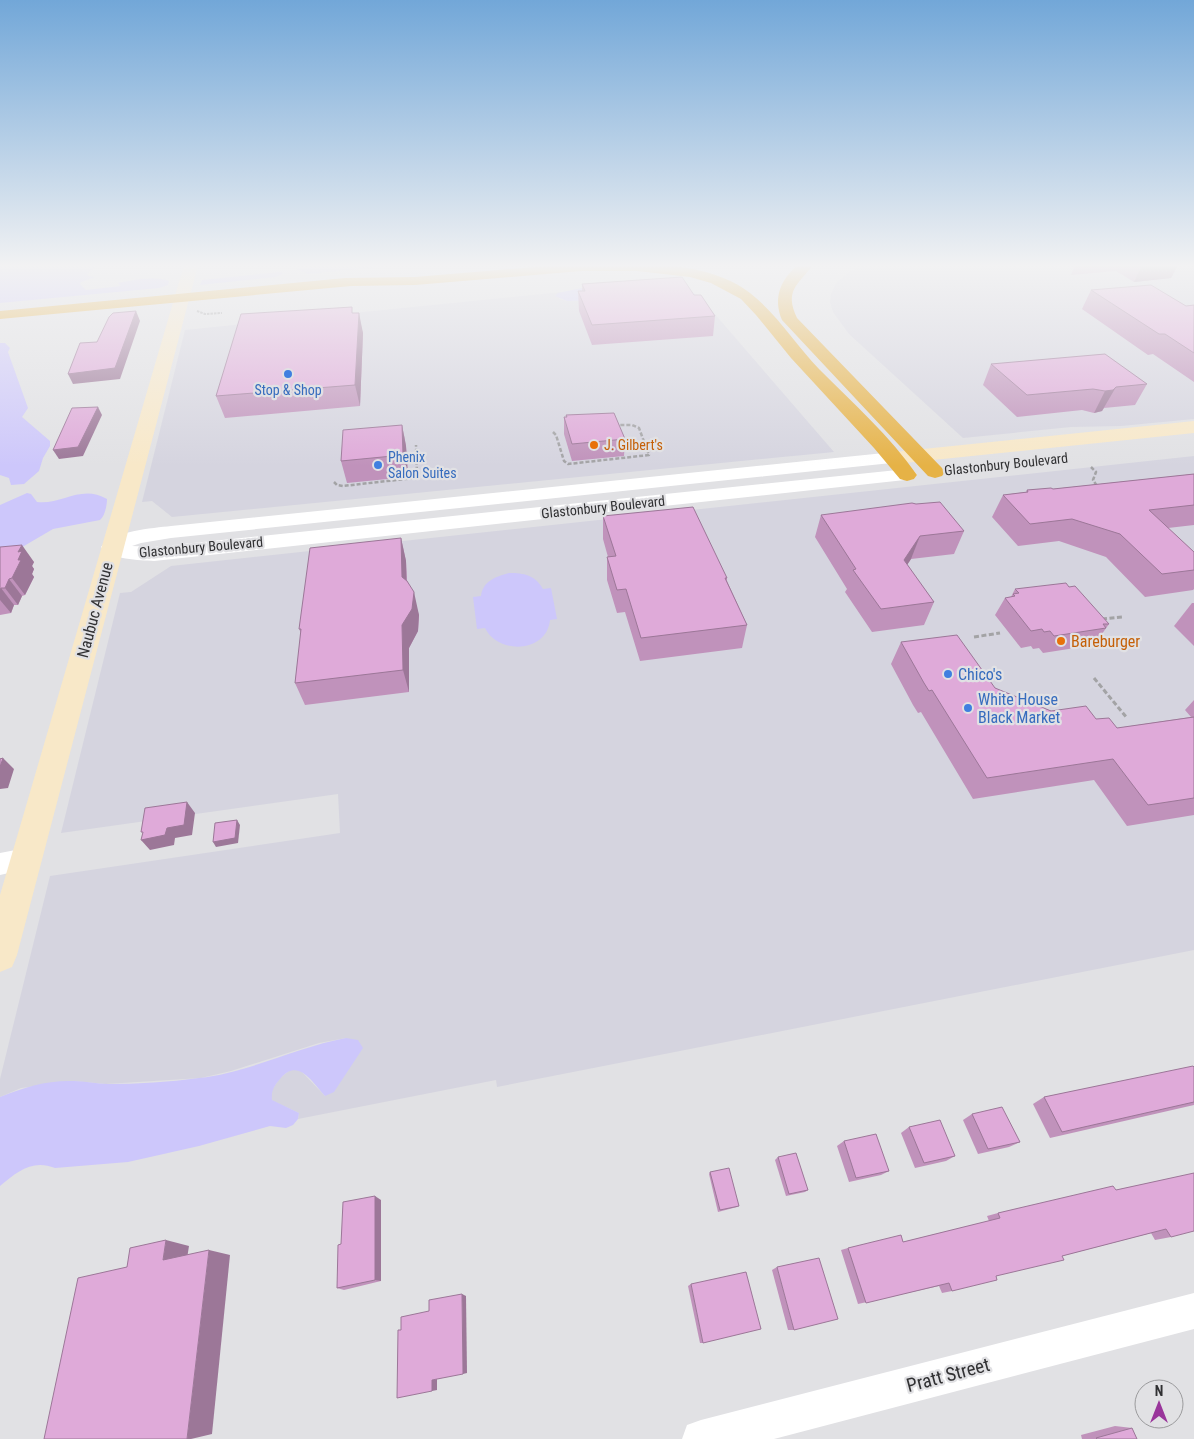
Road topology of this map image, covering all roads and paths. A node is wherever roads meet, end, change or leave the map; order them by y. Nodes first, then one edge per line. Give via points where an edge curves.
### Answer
1 (172, 332) edge
2 (778, 332) edge
3 (802, 332) edge
4 (618, 425) edge
5 (1194, 427) edge
6 (553, 432) dead end
7 (416, 445) dead end
8 (1194, 445) edge
9 (920, 455) junction
10 (894, 458) junction
11 (1091, 466) dead end
12 (935, 472) junction
13 (907, 475) junction
14 (334, 482) dead end
15 (1099, 488) edge
16 (514, 507) junction
17 (112, 546) junction
18 (1122, 617) dead end
19 (1100, 620) edge
20 (1000, 633) dead end
21 (974, 637) dead end
22 (1094, 678) dead end
23 (1127, 718) dead end
24 (13, 862) edge
25 (0, 955) edge
26 (1194, 1311) edge
27 (701, 1439) edge

1 - 17 main road, Naubuc Avenue
2 - 10 highway
3 - 9 highway
4 - 6 path via 640,428 649,455 568,464
5 - 9 main road, Glastonbury Boulevard
7 - 14 path via 417,474 414,478 343,486
8 - 12 main road, Glastonbury Boulevard
9 - 10 main road, Glastonbury Boulevard
9 - 12 highway
10 - 13 highway
10 - 16 street, Glastonbury Boulevard
11 - 15 path via 1096,472 1094,480
12 - 13 main road, Glastonbury Boulevard
13 - 16 street, Glastonbury Boulevard
16 - 17 street, Glastonbury Boulevard via 154,554 131,553
17 - 24 main road, Naubuc Avenue
18 - 19 path
20 - 21 path
22 - 23 path
24 - 25 main road, Naubuc Avenue
26 - 27 street, Pratt Street

